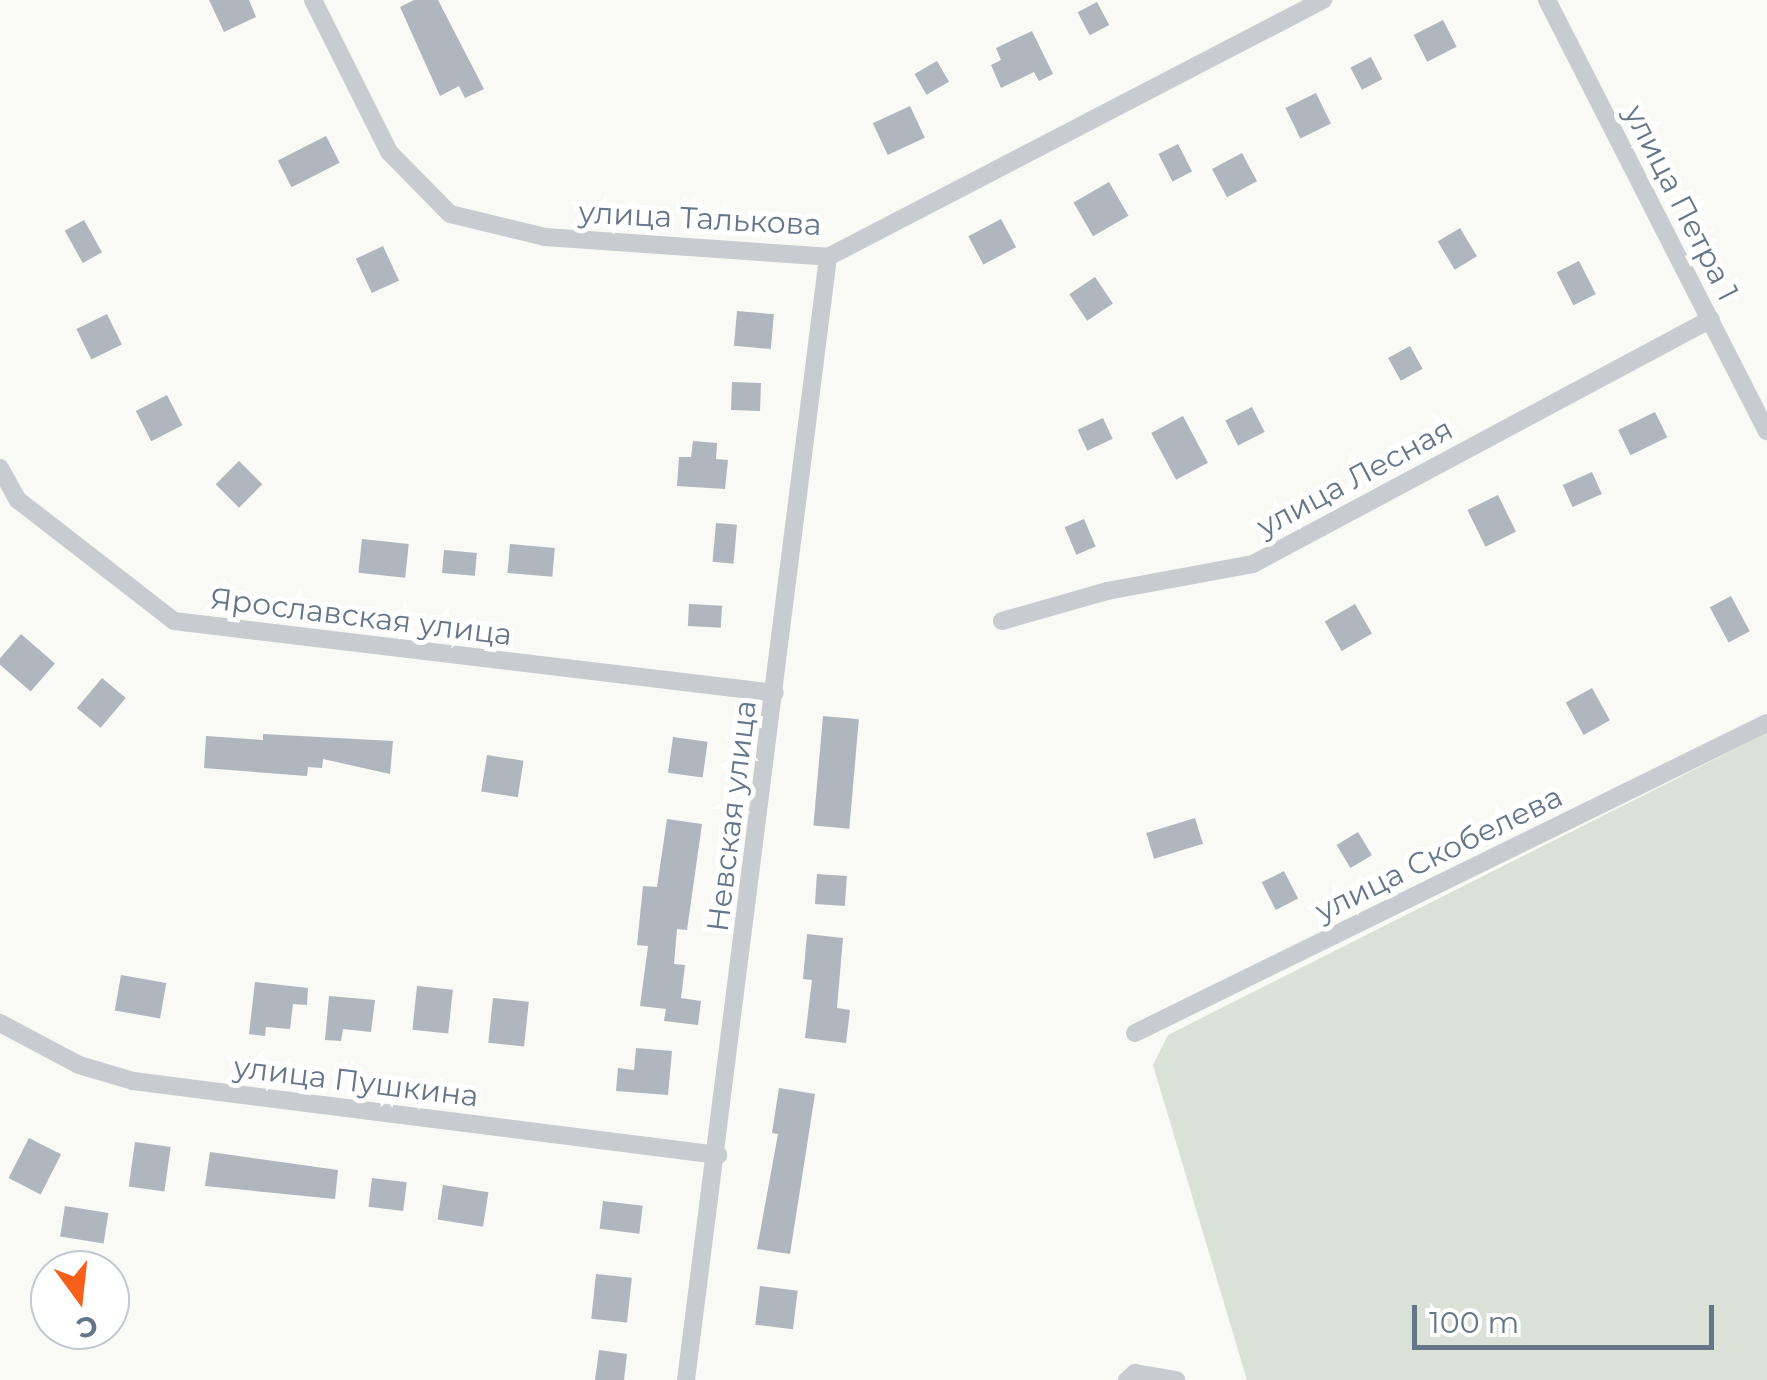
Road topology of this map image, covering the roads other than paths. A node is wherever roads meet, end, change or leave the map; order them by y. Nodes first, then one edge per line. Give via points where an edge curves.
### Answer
1 (313, 0) edge
2 (1323, 0) edge
3 (1546, 0) edge
4 (828, 257) junction
5 (1710, 319) junction
6 (1767, 431) edge
7 (0, 468) edge
8 (1002, 621) dead end
9 (775, 692) junction
10 (1767, 723) edge
11 (0, 1023) edge
12 (1136, 1034) dead end
13 (718, 1155) junction
14 (686, 1380) edge
15 (1128, 1380) edge
16 (1176, 1380) edge

1 - 4 street, улица Талькова via 390,152 450,214 544,237
2 - 4 street, улица Талькова
3 - 5 street, улица Петра 1
4 - 9 street, Невская улица
5 - 6 street, улица Петра 1
5 - 8 street, улица Лесная via 1253,564 1106,592
7 - 9 street, Ярославская улица via 18,500 174,621
9 - 13 street, Невская улица
10 - 12 street, улица Скобелева
11 - 13 street, улица Пушкина via 79,1066 134,1081
13 - 14 street, Невская улица
15 - 16 street via 1135,1374

